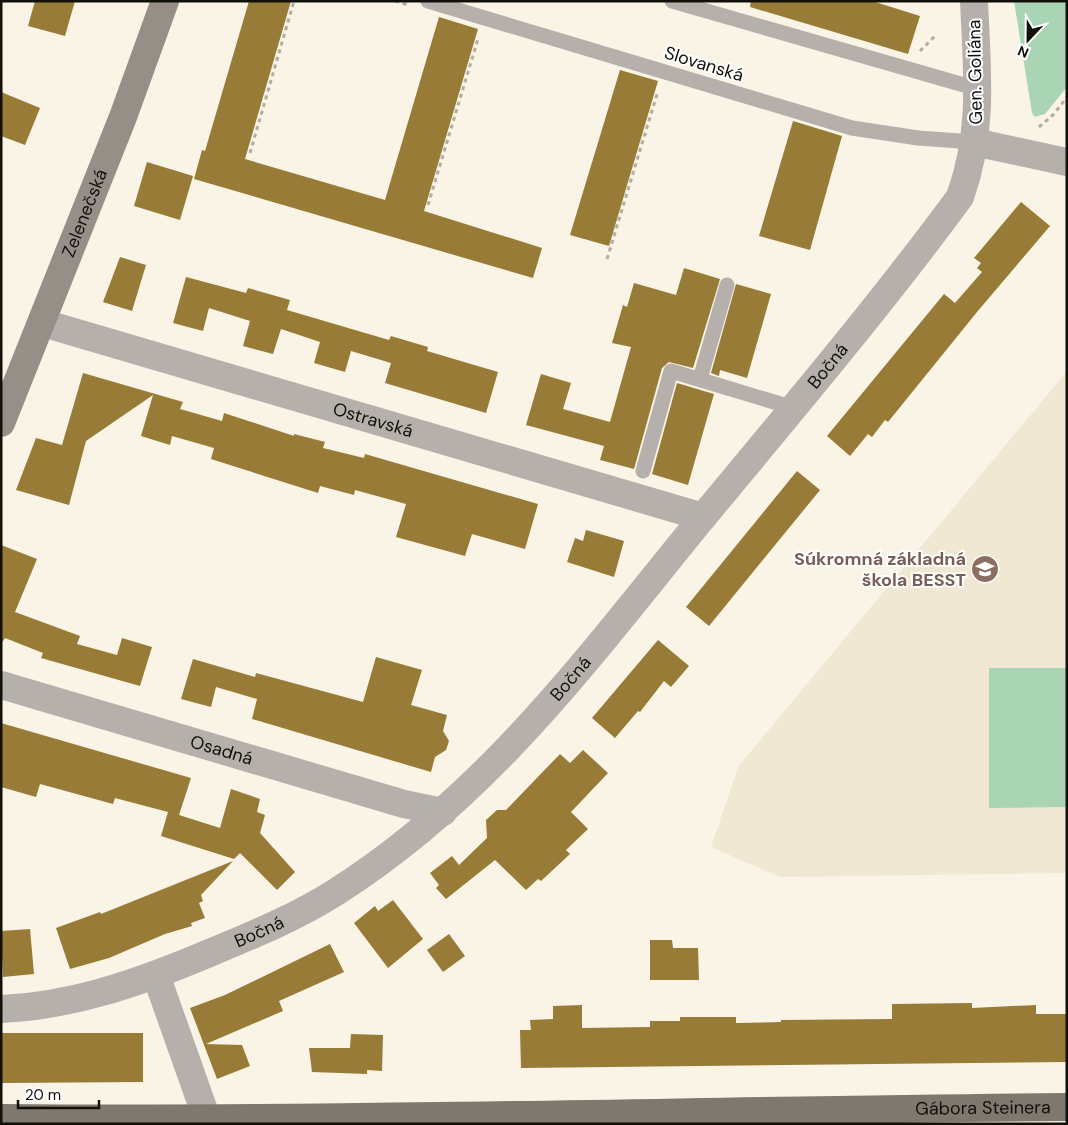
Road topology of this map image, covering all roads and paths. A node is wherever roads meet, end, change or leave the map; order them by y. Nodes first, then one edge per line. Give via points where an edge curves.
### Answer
1 (165, 1) edge
2 (294, 1) edge
3 (428, 1) edge
4 (672, 1) edge
5 (974, 1) edge
6 (479, 36) dead end
7 (658, 88) dead end
8 (978, 89) junction
9 (1067, 97) edge
10 (1036, 131) dead end
11 (974, 142) junction
12 (250, 153) dead end
13 (1067, 162) edge
14 (428, 205) dead end
15 (607, 259) dead end
16 (727, 285) dead end
17 (43, 323) junction
18 (700, 379) junction
19 (794, 408) junction
20 (1, 423) edge
21 (643, 471) dead end
22 (704, 517) junction
23 (1, 685) edge
24 (443, 812) junction
25 (156, 975) junction
26 (1, 1009) edge
27 (1067, 1107) edge
28 (1, 1118) edge
29 (757, 1118) edge
30 (207, 1120) junction
31 (251, 1122) edge

1 - 17 street, Zelenečská
2 - 12 path
3 - 11 lane, Slovanská via 852,128
4 - 8 lane
5 - 8 street, Gen. Goliána
6 - 14 path
7 - 15 path
8 - 11 street, Gen. Goliána
9 - 10 path
11 - 13 street
11 - 19 street, Bočná via 971,167 960,198
16 - 18 lane
17 - 20 street, Zelenečská
17 - 22 street, Ostravská
18 - 19 lane
18 - 21 lane via 671,371
19 - 22 street, Bočná
22 - 24 street, Bočná via 550,705 495,764
23 - 24 street, Osadná via 404,804
24 - 25 street, Bočná via 362,875 319,902 254,935
25 - 26 street, Bočná via 82,999 34,1008
25 - 30 street
27 - 29 main road, Gábora Steinera
28 - 30 main road, Gábora Steinera
29 - 31 main road, Gábora Steinera via 386,1116
30 - 31 main road, Gábora Steinera

